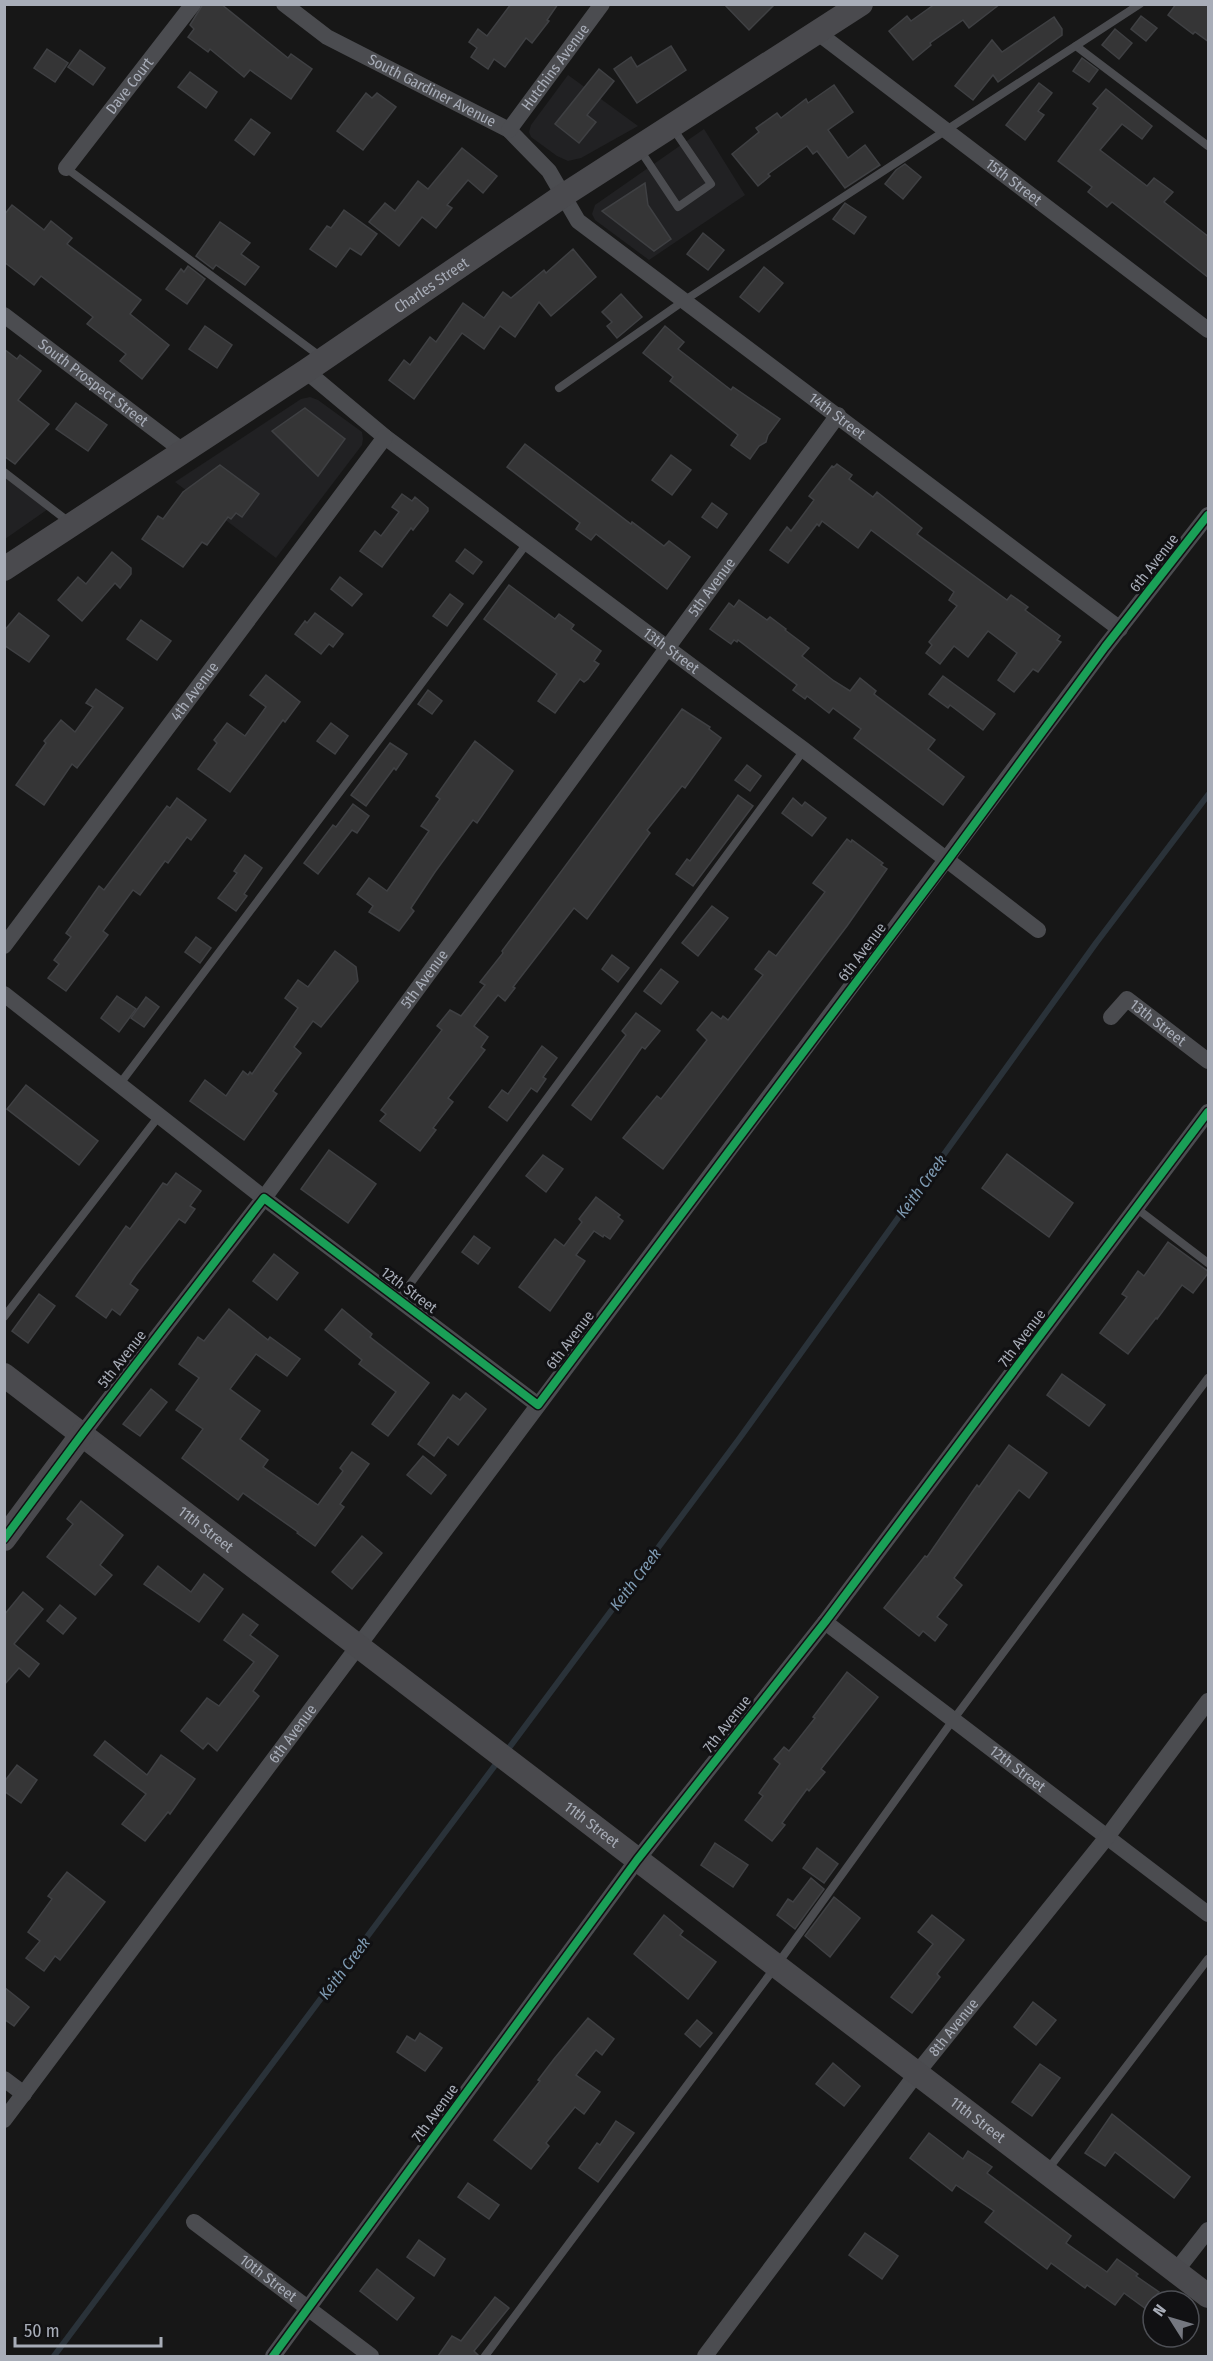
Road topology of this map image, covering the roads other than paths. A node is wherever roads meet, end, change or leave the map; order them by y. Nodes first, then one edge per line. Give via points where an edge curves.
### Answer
1 (193, 4) edge
2 (284, 4) edge
3 (602, 4) edge
4 (861, 4) edge
5 (1140, 4) edge
6 (818, 33) junction
7 (1076, 46) junction
8 (672, 126) junction
9 (509, 130) junction
10 (946, 131) junction
11 (1209, 146) edge
12 (638, 148) junction
13 (66, 168) joint
14 (564, 195) junction
15 (685, 300) junction
16 (4, 315) edge
17 (1209, 330) edge
18 (315, 365) junction
19 (559, 388) dead end
20 (838, 415) junction
21 (385, 437) junction
22 (183, 450) junction
23 (4, 472) edge
24 (1209, 515) edge
25 (72, 524) junction
26 (528, 542) junction
27 (4, 569) edge
28 (1120, 629) junction
29 (668, 647) junction
30 (804, 750) junction
31 (948, 860) junction
32 (1038, 930) dead end
33 (4, 946) edge
34 (4, 994) edge
35 (1111, 1017) dead end
36 (1209, 1061) edge
37 (119, 1084) junction
38 (1209, 1112) edge
39 (159, 1116) junction
40 (264, 1198) junction
41 (1136, 1208) junction
42 (1209, 1263) edge
43 (399, 1299) junction
44 (4, 1317) edge
45 (4, 1375) edge
46 (1209, 1378) edge
47 (538, 1405) junction
48 (82, 1433) junction
49 (4, 1539) edge
50 (825, 1622) junction
51 (360, 1647) junction
52 (1209, 1701) edge
53 (953, 1720) junction
54 (1107, 1837) junction
55 (637, 1860) junction
56 (1209, 1914) edge
57 (1209, 1959) edge
58 (776, 1966) junction
59 (917, 2073) junction
60 (4, 2079) edge
61 (24, 2094) junction
62 (4, 2120) edge
63 (1046, 2172) junction
64 (194, 2222) dead end
65 (1209, 2230) edge
66 (1176, 2271) junction
67 (1209, 2295) edge
68 (310, 2308) junction
69 (273, 2356) edge
70 (371, 2356) edge
71 (485, 2356) edge
72 (705, 2356) edge

1 - 13 street, Dave Court
2 - 9 street, South Gardiner Avenue via 327,37
3 - 9 street, Hutchins Avenue
4 - 6 main road, Charles Street
5 - 7 lane
6 - 8 main road, Charles Street
6 - 10 street, 15th Street
7 - 10 lane
7 - 11 lane
8 - 12 main road, Charles Street
8 - 12 lane via 711,184 678,207
9 - 14 street, South Gardiner Avenue via 549,171
10 - 15 lane
10 - 17 street, 15th Street
12 - 14 main road, Charles Street
13 - 18 lane
14 - 15 street, 14th Street via 578,221
14 - 18 main road, Charles Street
15 - 19 lane
15 - 20 street, 14th Street
16 - 22 street, South Prospect Street
18 - 21 street, 13th Street
18 - 22 main road, Charles Street
20 - 28 street, 14th Street
20 - 29 street, 5th Avenue
21 - 26 street, 13th Street
21 - 33 street, 4th Avenue
22 - 25 main road, Charles Street
23 - 25 lane
24 - 28 street, 6th Avenue
25 - 27 main road, Charles Street
26 - 29 street, 13th Street
26 - 37 lane
28 - 31 street, 6th Avenue
29 - 30 street, 13th Street
29 - 40 street, 5th Avenue
30 - 31 street, 13th Street
30 - 43 lane
31 - 32 street, 13th Street
31 - 47 street, 6th Avenue
34 - 37 street, 12th Street
35 - 36 street, 13th Street via 1127,999
37 - 39 street, 12th Street
38 - 41 street, 7th Avenue
39 - 40 street, 12th Street
39 - 44 lane
40 - 43 street, 12th Street
40 - 48 street, 5th Avenue
41 - 42 lane
41 - 50 street, 7th Avenue
43 - 47 street, 12th Street
45 - 48 main road, 11th Street
46 - 53 lane
47 - 51 street, 6th Avenue
48 - 49 main road, 5th Avenue
48 - 51 main road, 11th Street
50 - 53 street, 12th Street
50 - 55 street, 7th Avenue
51 - 55 main road, 11th Street
51 - 61 street, 6th Avenue
52 - 54 street, 8th Avenue
53 - 54 street, 12th Street
53 - 58 lane
54 - 56 street, 12th Street
54 - 59 street, 8th Avenue
55 - 58 main road, 11th Street
55 - 68 street, 7th Avenue
57 - 63 lane
58 - 59 main road, 11th Street
58 - 71 lane
59 - 63 main road, 11th Street
59 - 72 street, 8th Avenue
60 - 61 street
61 - 62 street, 6th Avenue
63 - 66 main road, 11th Street
64 - 68 street, 10th Street
65 - 66 street
66 - 67 main road, 11th Street
68 - 69 street, 7th Avenue
68 - 70 street, 10th Street

